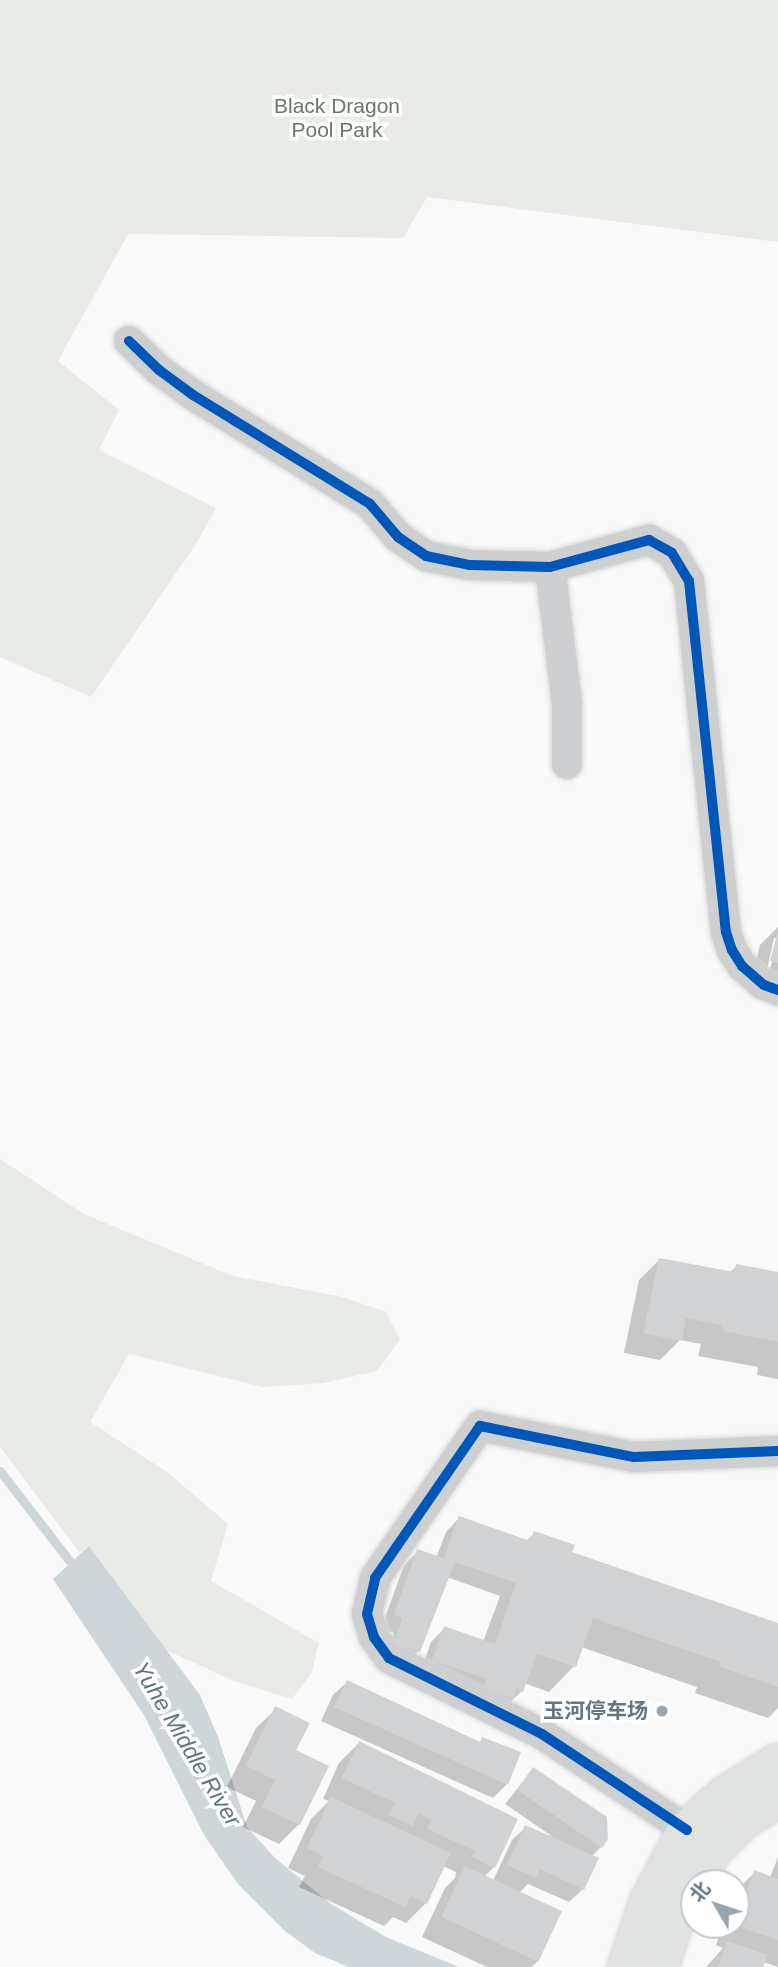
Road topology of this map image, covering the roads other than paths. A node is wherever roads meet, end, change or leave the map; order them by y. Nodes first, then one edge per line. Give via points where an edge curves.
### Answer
1 (129, 341) dead end
2 (550, 567) junction
3 (567, 764) dead end
4 (778, 990) edge
5 (778, 1451) edge
6 (778, 1763) edge
7 (778, 1798) edge
8 (687, 1830) junction
9 (645, 1957) edge

1 - 2 street via 193,395 370,504 398,537 426,556 470,565
2 - 3 street via 567,704
2 - 4 street via 649,540 672,553 685,570 726,932 742,966 764,985
5 - 8 street via 634,1457 480,1426 381,1565 373,1585 367,1614 374,1637 388,1658 542,1734
6 - 8 main road via 725,1796
7 - 9 main road via 744,1819 712,1850 676,1916
8 - 9 main road via 648,1904

